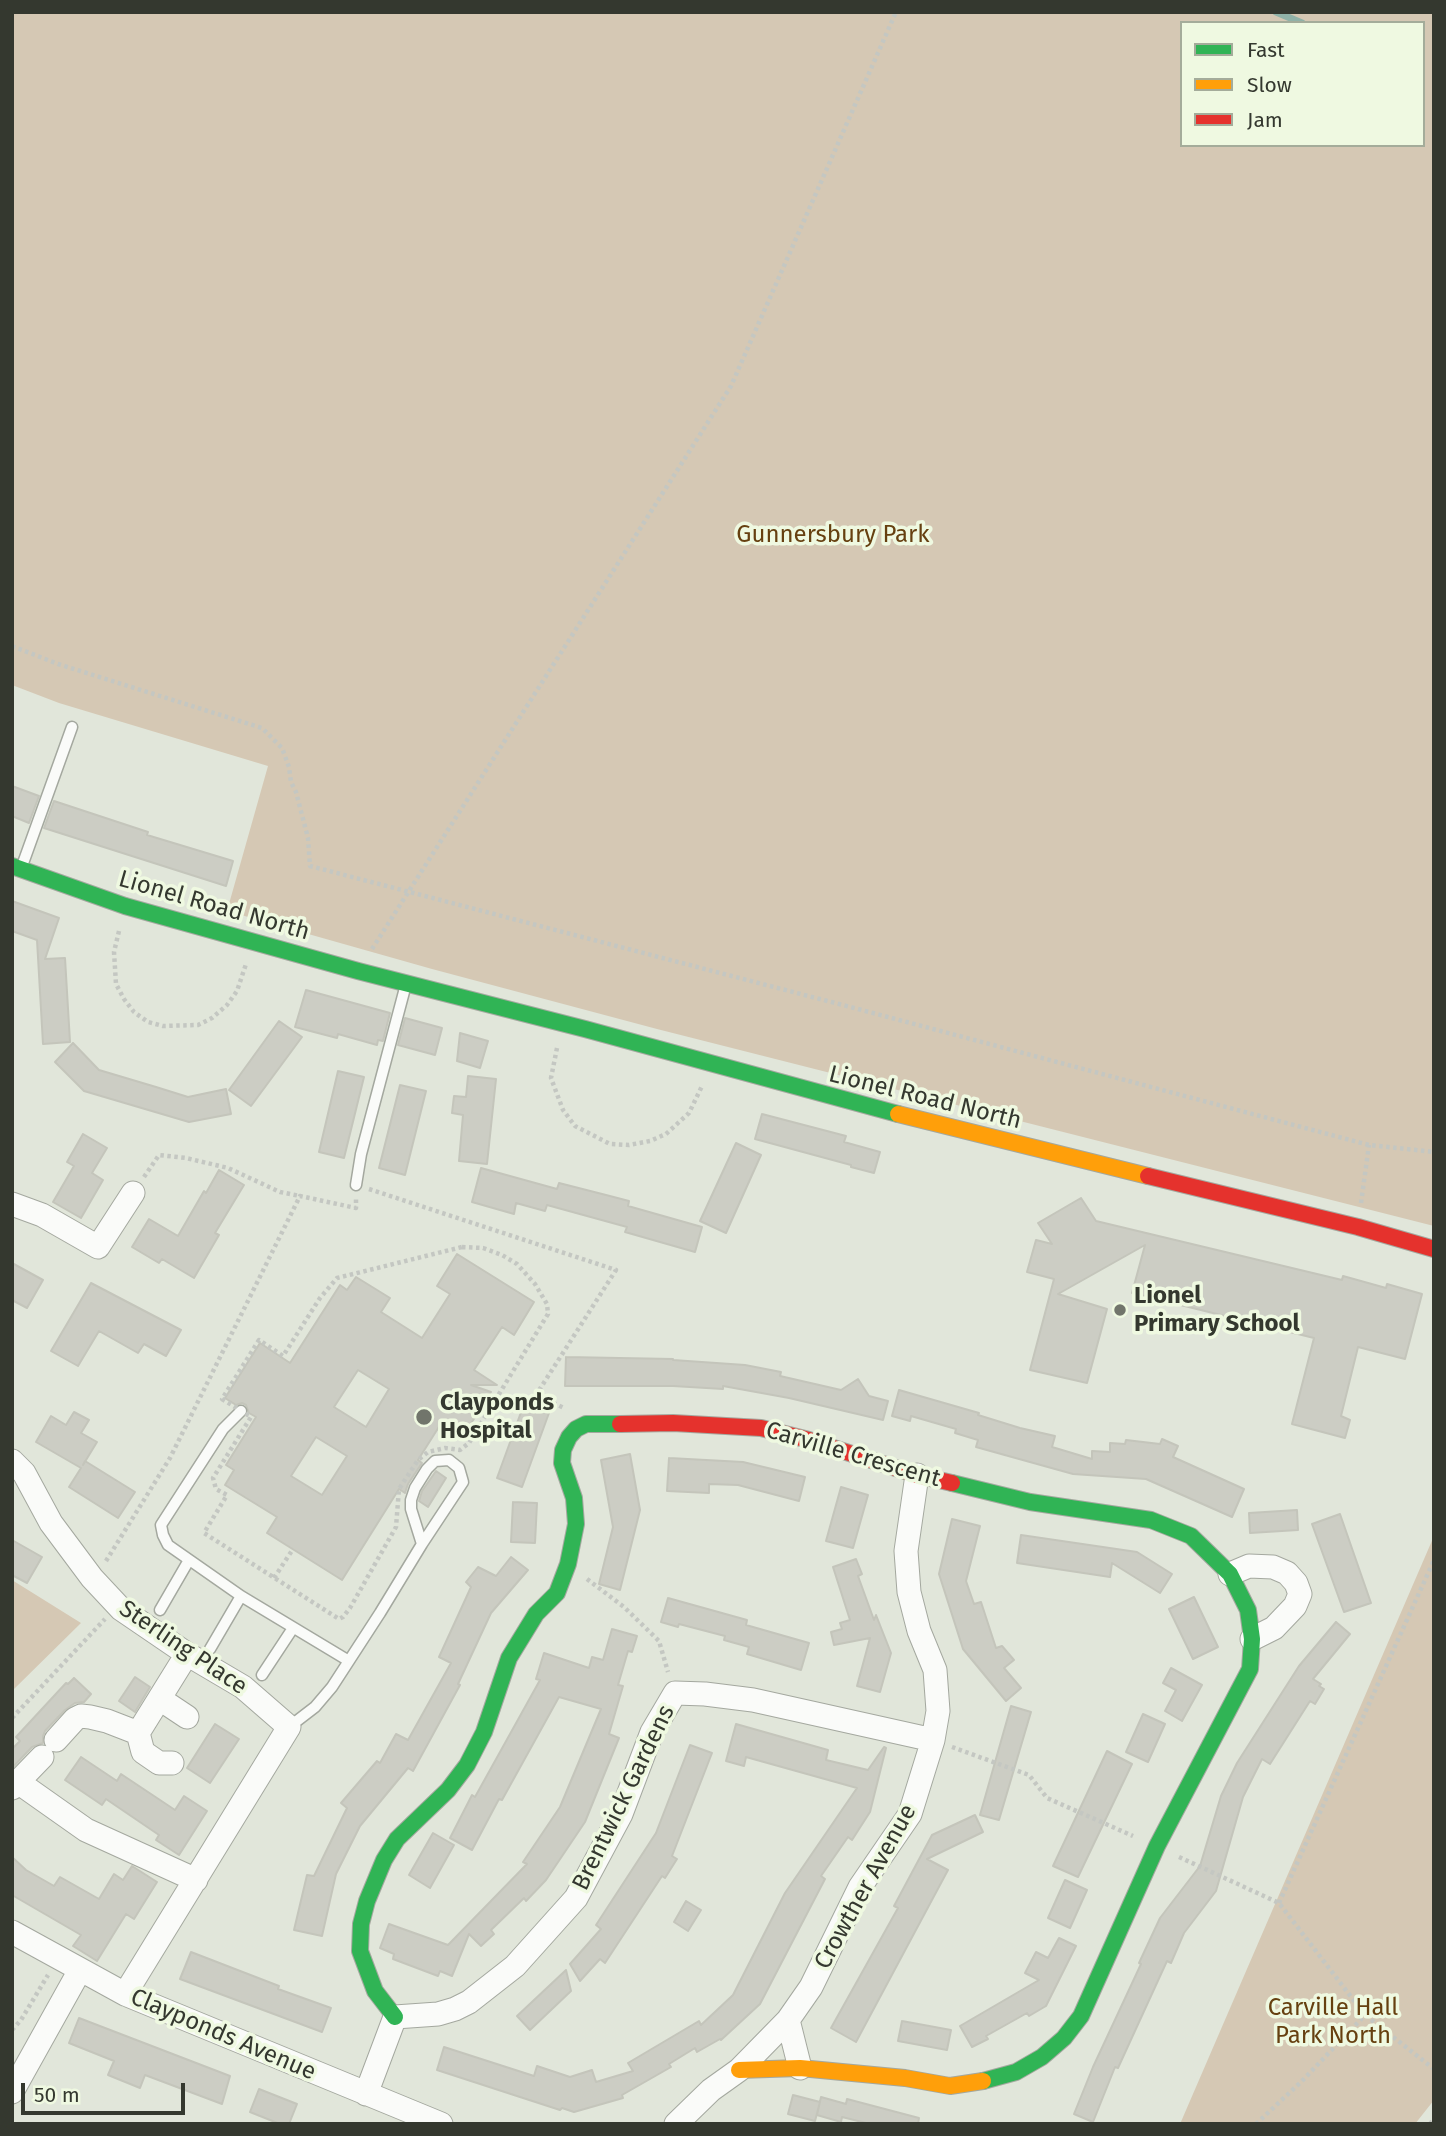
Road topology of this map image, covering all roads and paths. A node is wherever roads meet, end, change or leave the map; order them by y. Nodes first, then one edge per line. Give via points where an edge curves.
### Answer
1 (896, 12) edge
2 (12, 646) edge
3 (72, 727) dead end
4 (17, 867) edge
5 (408, 891) junction
6 (125, 906) junction
7 (251, 941) junction
8 (358, 971) junction
9 (406, 983) junction
10 (564, 1023) junction
11 (708, 1064) junction
12 (1369, 1145) junction
13 (1434, 1152) edge
14 (356, 1185) junction
15 (133, 1193) joint
16 (300, 1196) junction
17 (12, 1204) edge
18 (1357, 1227) junction
19 (1434, 1249) edge
20 (241, 1411) junction
21 (576, 1429) junction
22 (12, 1461) edge
23 (917, 1475) junction
24 (422, 1544) junction
25 (292, 1549) dead end
26 (190, 1560) junction
27 (1434, 1560) edge
28 (568, 1564) junction
29 (1230, 1574) junction
30 (92, 1578) junction
31 (274, 1578) junction
32 (241, 1596) junction
33 (160, 1610) dead end
34 (107, 1616) dead end
35 (293, 1628) junction
36 (1252, 1639) junction
37 (199, 1652) junction
38 (349, 1661) junction
39 (262, 1675) dead end
40 (674, 1693) junction
41 (160, 1699) junction
42 (187, 1717) dead end
43 (12, 1718) edge
44 (289, 1727) junction
45 (138, 1733) junction
46 (933, 1740) junction
47 (172, 1763) dead end
48 (15, 1785) edge
49 (1157, 1846) junction
50 (196, 1880) junction
51 (1279, 1903) junction
52 (12, 1932) edge
53 (58, 1958) junction
54 (80, 1970) junction
55 (125, 1994) junction
56 (1365, 2015) junction
57 (395, 2017) junction
58 (788, 2020) junction
59 (12, 2030) edge
60 (800, 2068) junction
61 (1434, 2069) edge
62 (739, 2070) junction
63 (12, 2092) edge
64 (366, 2094) junction
65 (415, 2119) edge
66 (1434, 2119) edge
67 (441, 2124) edge
68 (676, 2124) edge
69 (1256, 2124) edge
70 (1430, 2124) edge

1 - 5 path via 731,386
2 - 5 path via 262,728 282,748 308,838 310,866
3 - 4 lane
4 - 6 street, Lionel Road North
5 - 8 path
5 - 12 path
6 - 7 street, Lionel Road North
6 - 7 path via 114,952 116,984 134,1012 148,1022 198,1024 212,1018 237,991
7 - 8 street, Lionel Road North
8 - 9 street, Lionel Road North
9 - 10 street, Lionel Road North
9 - 14 lane
10 - 11 street, Lionel Road North
10 - 11 path via 552,1069 555,1094 575,1126 610,1143 650,1141 679,1124 700,1091
11 - 18 street, Lionel Road North
12 - 13 path
12 - 18 path
14 - 16 path via 356,1208
14 - 21 path via 616,1270 536,1395 567,1410
15 - 16 path via 159,1155 228,1168 279,1192
15 - 17 street via 98,1247 42,1215
16 - 30 path via 170,1458
18 - 19 street, Lionel Road North
20 - 26 lane via 223,1429 161,1525 168,1545
20 - 31 path via 251,1417 214,1478 216,1489 228,1495 204,1533
20 - 31 path via 222,1399 259,1340 283,1356 337,1278 462,1247 483,1248 517,1264 547,1304 548,1314 469,1443 460,1450 428,1452 399,1489 396,1527 343,1617 339,1619
21 - 23 street, Carville Crescent via 598,1423 761,1428
21 - 28 street via 563,1450 562,1463 574,1498 576,1524
22 - 30 street, Sterling Place
23 - 29 street, Carville Crescent via 1030,1502 1151,1520 1191,1536
23 - 46 street, Crowther Avenue via 906,1551 909,1592 935,1670 938,1711
24 - 24 lane via 411,1500 427,1469 435,1461 449,1460 459,1468 463,1482
24 - 38 lane
25 - 31 path
26 - 32 lane
26 - 33 lane
27 - 51 path
28 - 40 path via 659,1641
28 - 57 street via 556,1593 536,1614 509,1658 484,1732 467,1765 383,1860 361,1924 359,1951 375,1991
29 - 36 street, Carville Crescent via 1248,1610
29 - 36 street via 1249,1566 1273,1567 1287,1573 1300,1594 1274,1628
30 - 37 street, Sterling Place via 121,1609
32 - 35 lane
32 - 37 lane
34 - 43 path
35 - 38 lane
35 - 39 lane
36 - 49 street, Carville Crescent via 1250,1669
37 - 41 street
37 - 44 street, Sterling Place
38 - 44 lane via 315,1707
40 - 46 street, Brentwick Gardens via 753,1700
40 - 57 street, Brentwick Gardens via 652,1732 621,1814 576,1898 545,1934 515,1966 469,2002 438,2014
41 - 42 street
41 - 45 street
44 - 50 street
45 - 47 street via 143,1752 159,1763
45 - 48 street via 81,1716
46 - 49 path via 1029,1775 1047,1798
46 - 58 street, Crowther Avenue via 910,1814 860,1887 811,1987
48 - 50 street via 86,1830
49 - 51 path
49 - 60 street, Carville Crescent via 1081,2016 1042,2057 995,2079 950,2086
50 - 55 street
51 - 56 path
52 - 53 street, Clayponds Avenue
53 - 54 street, Clayponds Avenue
53 - 59 path
54 - 55 street, Clayponds Avenue
54 - 63 street
55 - 64 street, Clayponds Avenue
56 - 61 path
56 - 69 path
57 - 64 street
58 - 60 street
58 - 62 street, Crowther Avenue
60 - 62 street, Carville Crescent
62 - 68 street, Crowther Avenue
64 - 65 street, Clayponds Avenue
65 - 67 street, Clayponds Avenue
66 - 70 path

